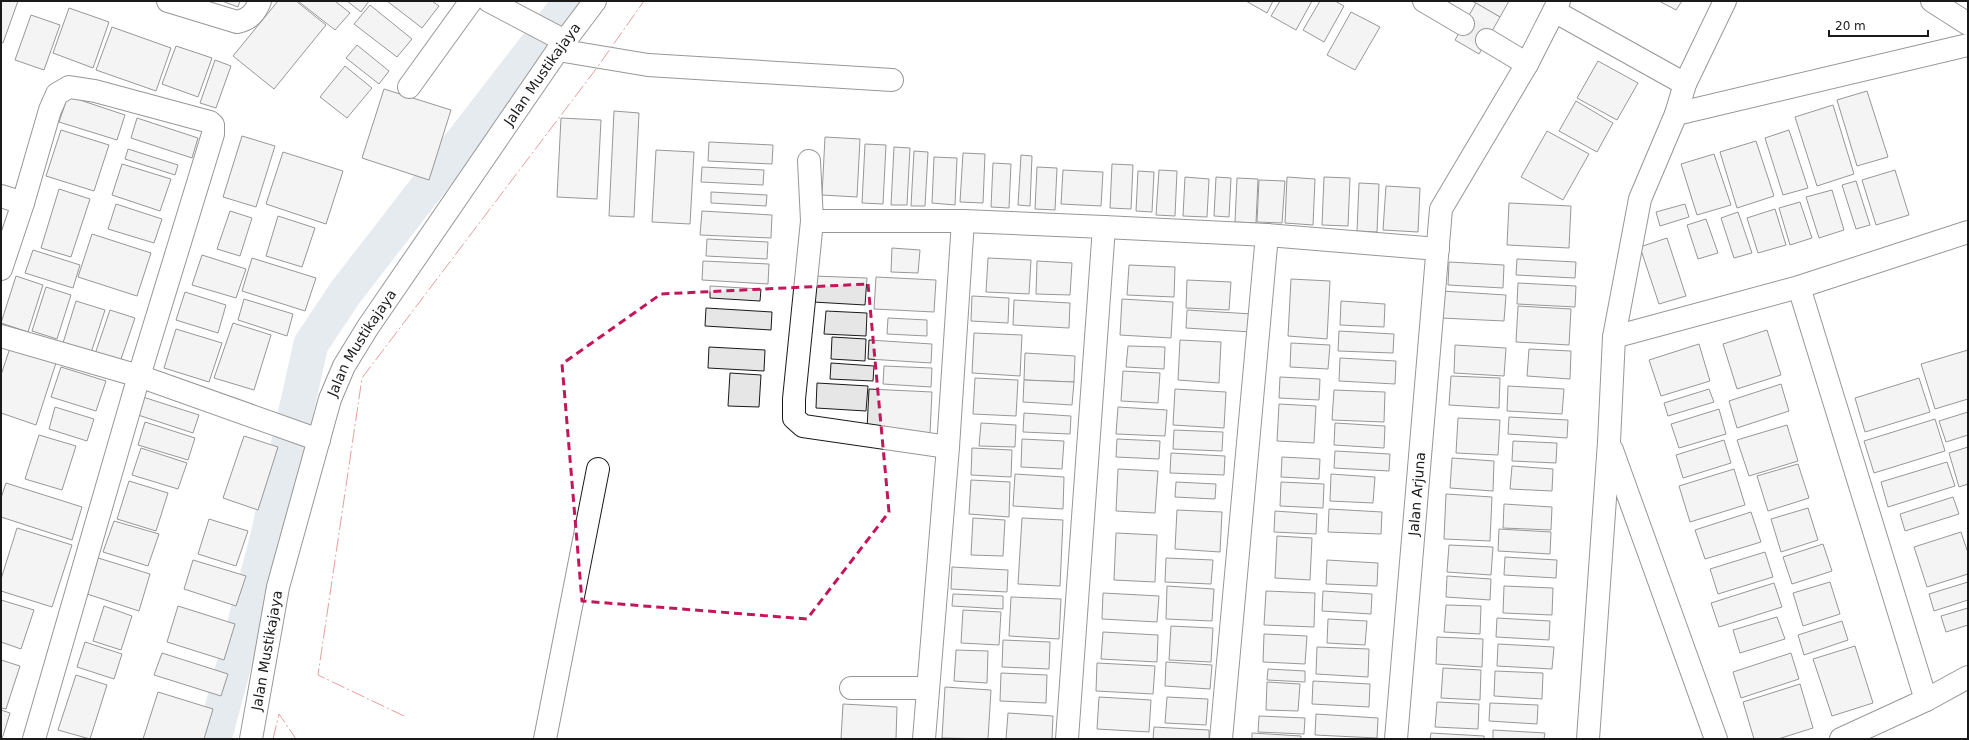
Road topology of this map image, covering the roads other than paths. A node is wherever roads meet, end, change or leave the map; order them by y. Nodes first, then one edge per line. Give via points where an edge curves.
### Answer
1 (168, 1) edge
2 (260, 1) edge
3 (471, 1) edge
4 (489, 1) edge
5 (595, 1) edge
6 (1424, 1) edge
7 (1726, 1) edge
8 (1932, 1) edge
9 (1557, 6) edge
10 (1463, 24) tunnel mouth
11 (1968, 24) edge
12 (1487, 40) tunnel mouth
13 (562, 45) junction
14 (1968, 45) edge
15 (1527, 64) junction
16 (892, 80) dead end
17 (1685, 84) junction
18 (409, 87) dead end
19 (1676, 114) junction
20 (809, 162) dead end
21 (1, 196) edge
22 (23, 203) junction
23 (812, 221) junction
24 (963, 222) junction
25 (1104, 227) junction
26 (1968, 232) edge
27 (1267, 235) junction
28 (1438, 249) junction
29 (1, 269) edge
30 (1799, 287) junction
31 (1, 336) edge
32 (1614, 337) junction
33 (139, 376) junction
34 (320, 440) junction
35 (1609, 442) junction
36 (948, 447) junction
37 (598, 469) dead end
38 (1968, 677) edge
39 (851, 688) dead end
40 (928, 688) junction
41 (1926, 700) junction
42 (34, 739) edge
43 (251, 739) edge
44 (545, 739) edge
45 (924, 739) edge
46 (1067, 739) edge
47 (1222, 739) edge
48 (1396, 739) edge
49 (1588, 739) edge
50 (1716, 739) edge
51 (1841, 739) edge

1 - 2 street via 237,22 247,20 255,13
3 - 18 street
4 - 13 street
5 - 13 street, Jalan Mustikajaya
6 - 10 street
7 - 17 street
8 - 11 street
9 - 15 street, Jalan Arjuna
9 - 17 street
12 - 15 street
13 - 16 street via 648,66
13 - 34 street, Jalan Mustikajaya via 372,321 344,366 330,399
14 - 19 street
15 - 28 street, Jalan Arjuna via 1441,209
17 - 19 street
19 - 32 street via 1640,199
20 - 23 street
21 - 22 street
22 - 29 street
22 - 33 street via 50,110 57,94 69,87 95,91 210,122 213,125 213,134
23 - 24 street
23 - 36 street via 794,418 803,426
24 - 25 street
24 - 36 street
25 - 27 street
25 - 46 street
26 - 30 street
27 - 28 street
27 - 47 street
28 - 48 street, Jalan Arjuna
30 - 32 street
30 - 41 street
31 - 33 street
32 - 35 street
33 - 34 street
33 - 42 street
34 - 43 street, Jalan Mustikajaya via 278,587
35 - 49 street
35 - 50 street
36 - 40 street
37 - 44 street
38 - 41 street
39 - 40 street
40 - 45 street
41 - 51 street

